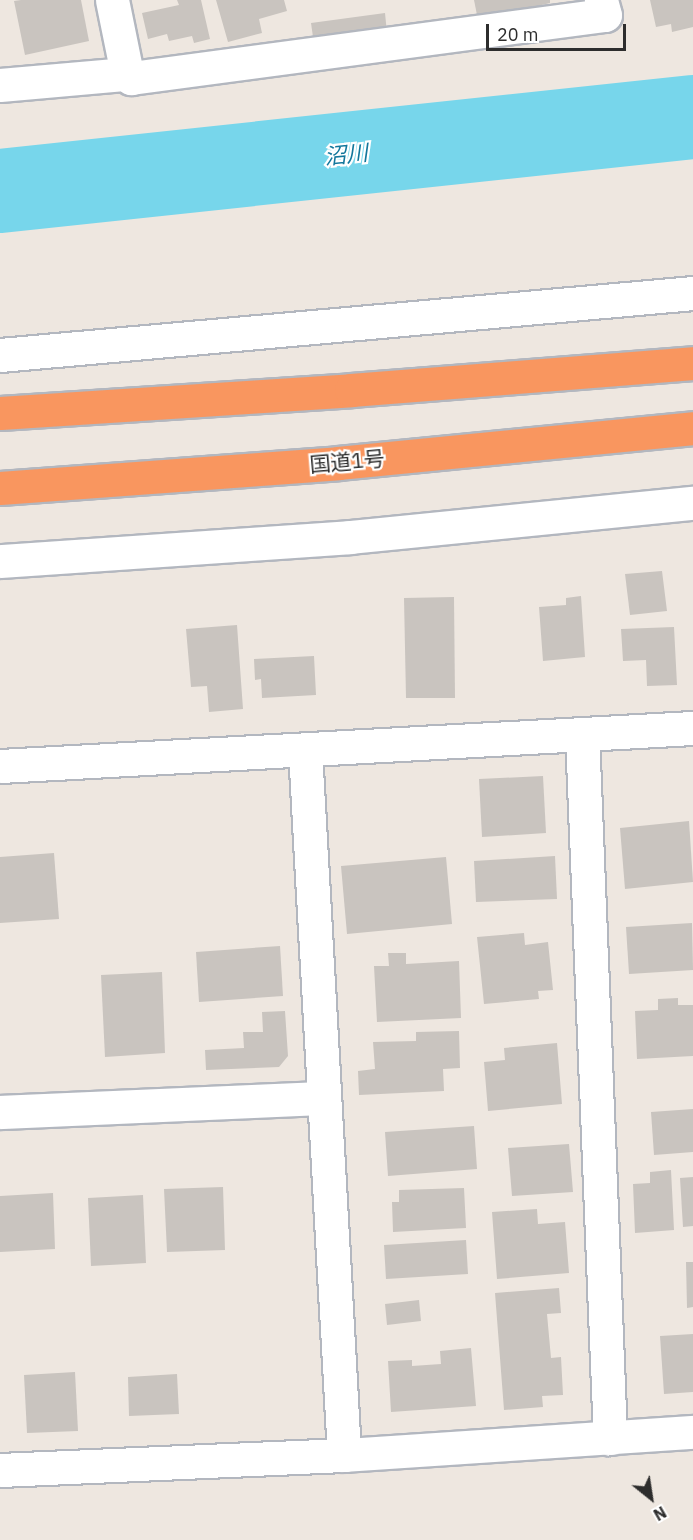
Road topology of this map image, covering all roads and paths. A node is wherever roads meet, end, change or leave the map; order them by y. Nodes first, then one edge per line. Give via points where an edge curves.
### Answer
1 (112, 0) edge
2 (601, 0) edge
3 (127, 74) junction
4 (0, 85) edge
5 (693, 293) edge
6 (0, 355) edge
7 (693, 363) edge
8 (0, 413) edge
9 (693, 428) edge
10 (0, 488) edge
11 (693, 503) edge
12 (0, 561) edge
13 (693, 728) edge
14 (582, 734) junction
15 (305, 750) junction
16 (0, 766) edge
17 (322, 1098) junction
18 (0, 1112) edge
19 (693, 1432) edge
20 (610, 1438) junction
21 (344, 1455) junction
22 (0, 1470) edge

1 - 3 street
2 - 3 street via 605,15 131,78
3 - 4 street
5 - 6 street
7 - 8 highway
9 - 10 highway, 国道1号 via 338,463
11 - 12 street via 350,537
13 - 14 street
14 - 15 street
14 - 20 street
15 - 16 street
15 - 17 street
17 - 18 street
17 - 21 street
19 - 20 street
20 - 21 street
21 - 22 street

